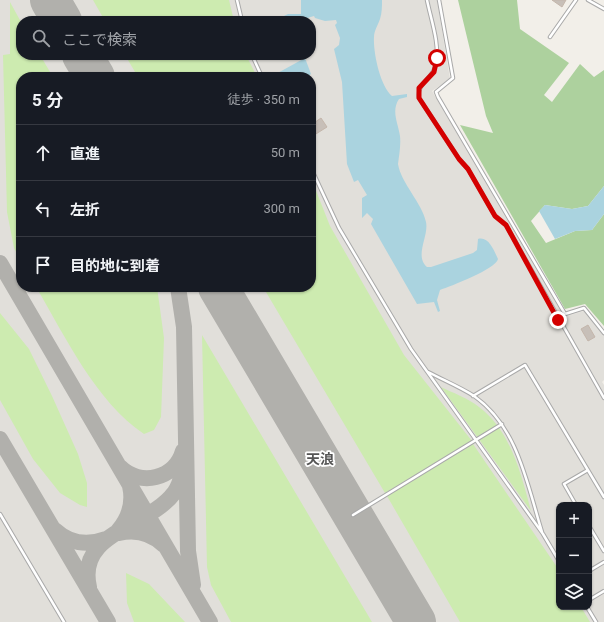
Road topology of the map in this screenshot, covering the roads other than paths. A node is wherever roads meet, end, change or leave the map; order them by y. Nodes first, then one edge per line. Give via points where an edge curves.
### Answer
1 (237, 0) edge
2 (427, 0) edge
3 (439, 0) edge
4 (576, 0) edge
5 (588, 0) edge
6 (604, 8) edge
7 (241, 16) edge
8 (550, 37) dead end
9 (254, 60) edge
10 (260, 72) edge
11 (316, 179) edge
12 (604, 334) edge
13 (426, 372) junction
14 (473, 396) junction
15 (604, 398) edge
16 (502, 424) junction
17 (476, 440) junction
18 (588, 470) junction
19 (604, 497) edge
20 (574, 502) edge
21 (0, 514) edge
22 (353, 515) dead end
23 (592, 531) edge
24 (543, 534) junction
25 (604, 551) edge
26 (556, 556) edge
27 (604, 562) edge
28 (592, 569) edge
29 (604, 591) edge
30 (592, 598) edge
31 (589, 610) edge
32 (64, 622) edge
33 (596, 622) edge

1 - 7 lane
2 - 15 lane via 437,58 434,72 419,88 419,98 468,169 495,216 506,225
3 - 12 lane via 453,78 436,92 438,97 565,314 584,308
4 - 8 lane
5 - 6 lane
9 - 10 lane
11 - 13 lane via 339,228
13 - 14 lane
13 - 17 lane
14 - 16 lane via 496,415
14 - 18 lane via 525,365
16 - 17 lane
16 - 24 lane via 516,449
17 - 22 lane
17 - 24 lane
18 - 19 lane
18 - 20 lane via 564,484
21 - 32 lane
23 - 25 lane
24 - 26 lane
27 - 28 lane
29 - 30 lane
31 - 33 lane

